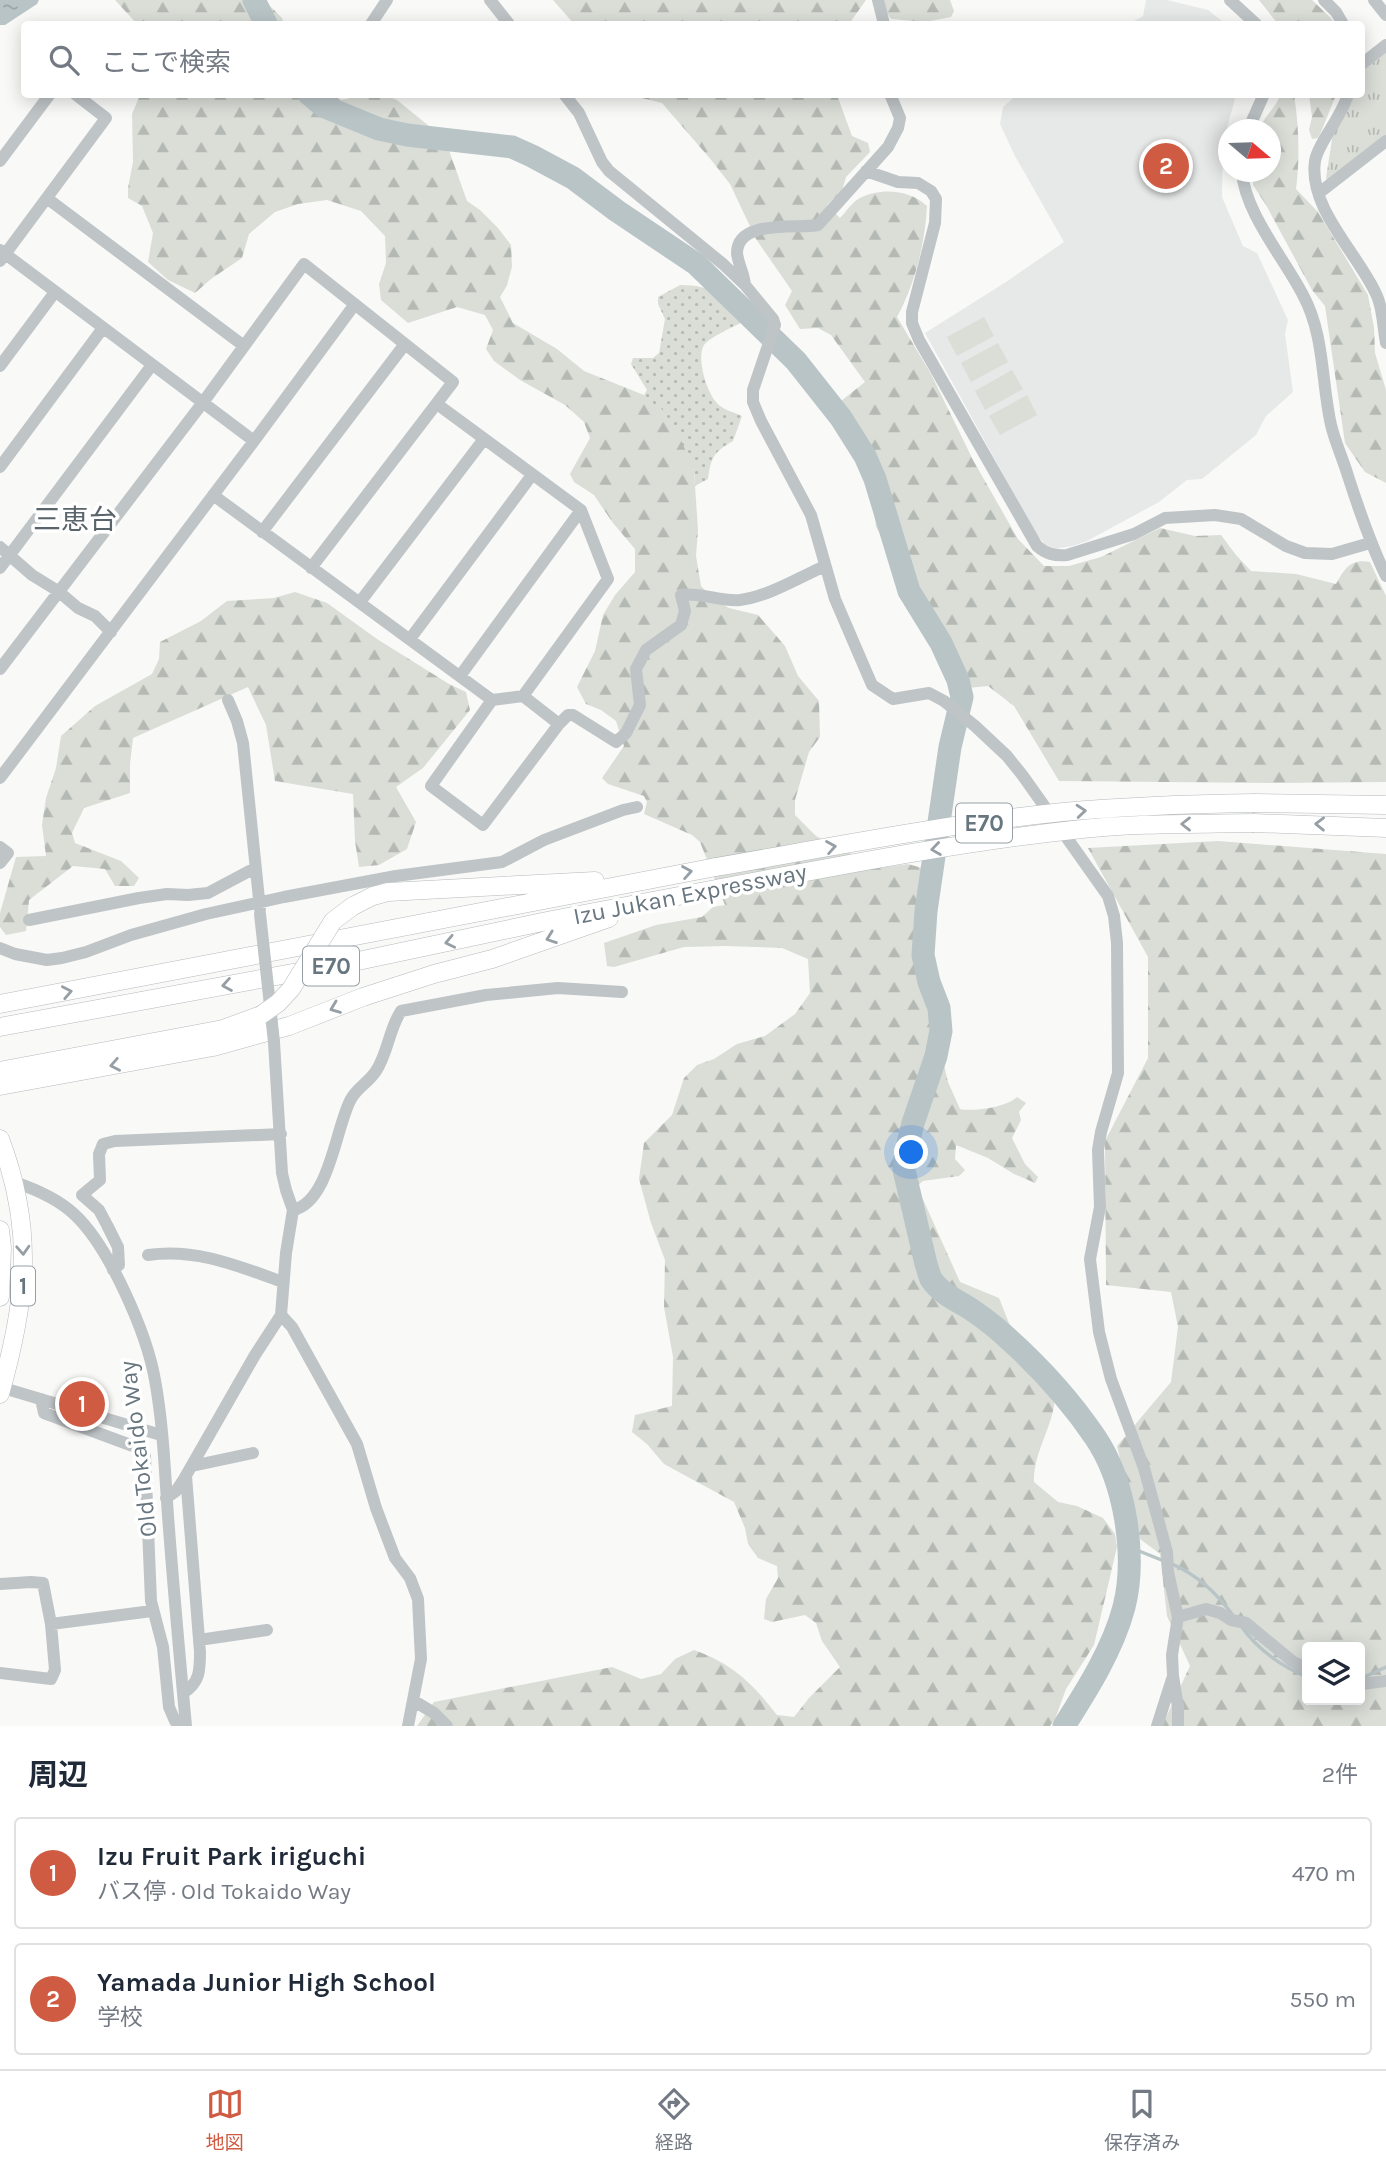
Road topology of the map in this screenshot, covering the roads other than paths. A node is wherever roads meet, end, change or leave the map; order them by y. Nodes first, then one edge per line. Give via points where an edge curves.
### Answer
1 (387, 0) edge
2 (490, 0) edge
3 (878, 0) edge
4 (1230, 0) edge
5 (1324, 0) edge
6 (1374, 0) edge
7 (1386, 15) edge
8 (373, 21) edge
9 (507, 21) edge
10 (883, 21) edge
11 (1253, 21) edge
12 (1341, 21) edge
13 (1386, 45) edge
14 (1365, 62) edge
15 (47, 98) edge
16 (80, 98) edge
17 (567, 98) edge
18 (892, 98) edge
19 (1262, 98) edge
20 (1346, 98) edge
21 (1253, 119) edge
22 (1386, 141) edge
23 (0, 161) edge
24 (866, 171) junction
25 (1243, 182) edge
26 (1318, 193) junction
27 (48, 199) junction
28 (2, 255) edge
29 (745, 285) junction
30 (55, 292) junction
31 (1382, 294) edge
32 (355, 304) junction
33 (103, 328) junction
34 (1386, 343) edge
35 (405, 344) junction
36 (244, 346) junction
37 (152, 365) junction
38 (0, 366) edge
39 (204, 401) junction
40 (437, 404) junction
41 (484, 439) junction
42 (254, 441) junction
43 (0, 467) edge
44 (532, 475) junction
45 (213, 495) junction
46 (580, 510) junction
47 (262, 532) junction
48 (1370, 543) junction
49 (5, 551) edge
50 (825, 566) junction
51 (0, 568) edge
52 (311, 568) junction
53 (1386, 576) edge
54 (58, 591) junction
55 (359, 602) junction
56 (111, 632) junction
57 (410, 639) junction
58 (0, 669) edge
59 (460, 676) junction
60 (523, 696) junction
61 (228, 700) dead end
62 (492, 700) junction
63 (559, 724) junction
64 (0, 778) edge
65 (1386, 804) edge
66 (637, 807) dead end
67 (1386, 828) edge
68 (0, 847) edge
69 (0, 863) edge
70 (255, 868) junction
71 (658, 877) junction
72 (662, 899) junction
73 (260, 908) junction
74 (29, 920) dead end
75 (0, 948) edge
76 (622, 992) dead end
77 (0, 1004) edge
78 (0, 1027) edge
79 (0, 1071) edge
80 (0, 1086) edge
81 (281, 1134) junction
82 (0, 1139) edge
83 (13, 1182) junction
84 (293, 1210) junction
85 (0, 1230) edge
86 (148, 1255) dead end
87 (113, 1270) junction
88 (283, 1282) junction
89 (0, 1297) edge
90 (281, 1315) junction
91 (1, 1389) edge
92 (41, 1399) junction
93 (161, 1435) junction
94 (253, 1453) dead end
95 (189, 1471) junction
96 (166, 1498) junction
97 (0, 1584) edge
98 (152, 1611) junction
99 (1178, 1617) junction
100 (51, 1624) junction
101 (267, 1630) dead end
102 (200, 1640) junction
103 (1302, 1666) edge
104 (0, 1673) edge
105 (1173, 1676) junction
106 (1386, 1681) edge
107 (1365, 1683) edge
108 (183, 1693) junction
109 (414, 1701) junction
110 (180, 1726) edge
111 (186, 1726) edge
112 (408, 1726) edge
113 (447, 1726) edge
114 (1157, 1726) edge
115 (1178, 1726) edge

1 - 8 street
2 - 9 street
3 - 10 street
4 - 11 street
5 - 12 street
6 - 7 street
13 - 14 street
15 - 23 street
16 - 27 street via 106,118
17 - 29 street via 609,170
18 - 24 street via 900,118 898,128
19 - 21 street
20 - 26 street via 1315,158
22 - 26 street
24 - 29 street via 818,225 761,229 740,240 737,254
24 - 48 street via 898,182 918,183 936,199 935,223 912,323 994,474 1043,551 1067,555 1134,534 1166,518 1215,515 1241,519 1305,553 1332,554
25 - 48 street via 1252,209 1303,294 1316,325 1331,424
26 - 31 street
27 - 28 street
27 - 36 street
28 - 30 street
29 - 50 street via 775,325 753,402 811,514
30 - 33 street
30 - 38 street
31 - 34 street
32 - 35 street
32 - 36 street via 304,264
32 - 42 street
33 - 37 street
33 - 43 street
35 - 40 street via 453,382
35 - 47 street
36 - 39 street
37 - 39 street
37 - 49 street
39 - 42 street
39 - 54 street
40 - 41 street
40 - 52 street
41 - 44 street
41 - 55 street
42 - 45 street
44 - 46 street
44 - 57 street
45 - 47 street
45 - 56 street
46 - 59 street
46 - 60 street via 608,579
47 - 52 street
48 - 53 street
49 - 51 street
49 - 54 street
50 - 63 street via 737,601 681,595 685,611 681,625 646,650 636,669 640,705 626,733 616,742 573,715
50 - 99 street via 872,685 893,699 929,693 975,726 1023,776 1108,896 1117,943 1118,1073 1098,1150 1100,1207 1090,1259 1111,1379 1144,1468 1167,1552
52 - 55 street
54 - 56 street
54 - 58 street
55 - 57 street
56 - 64 street
57 - 59 street
59 - 62 street
60 - 62 street
60 - 63 street
61 - 70 street via 243,743
62 - 63 street via 431,786 483,825
71 -> 65 highway, Izu Jukan Expressway / E70, bridge via 1061,812 1144,805
66 - 73 street via 544,840 502,862 358,882
67 -> 72 highway, Izu Jukan Expressway / E70, bridge via 1254,823 1074,830 924,851
68 - 69 street via 8,853
70 - 73 street
70 - 74 street via 208,893 139,898
77 -> 71 highway, Izu Jukan Expressway / E70
71 - 79 highway, bridge via 373,896 333,921 291,989 261,1015 223,1029
72 -> 78 highway, Izu Jukan Expressway / E70
72 -> 80 highway via 492,959 363,997 289,1026 213,1047
73 - 75 street via 206,914 62,958 37,958
73 - 81 street, bridge
76 - 84 street via 558,988 486,995 401,1011 376,1072 351,1098 324,1177 307,1202
81 - 84 street via 282,1173
81 - 87 street via 103,1144 100,1180 82,1195 99,1210 118,1247 119,1265
82 - 83 highway, 1
83 - 87 street, Old Tokaido Way via 44,1194 77,1217 97,1240
83 -> 91 highway, 1 via 21,1221 23,1289
84 - 88 street
85 - 89 highway, 1
86 - 88 street via 206,1256
87 - 93 street, Old Tokaido Way via 149,1354
88 - 90 street
90 - 95 street
90 - 109 street via 292,1326 357,1444 395,1558 416,1593 421,1659
91 - 92 street
92 - 93 street
92 - 98 street via 44,1413 142,1450
93 - 96 street, Old Tokaido Way
94 - 95 street
95 - 96 street
95 - 102 street
96 - 108 street, Old Tokaido Way
97 - 100 street via 43,1583
98 - 100 street
98 - 110 street via 163,1647 169,1707
99 - 103 street via 1206,1609 1246,1623
99 - 105 street
100 - 104 street via 52,1678
101 - 102 street
102 - 108 street via 200,1672
105 - 114 street
105 - 115 street
106 - 107 street
108 - 111 street, Old Tokaido Way
109 - 112 street
109 - 113 street

